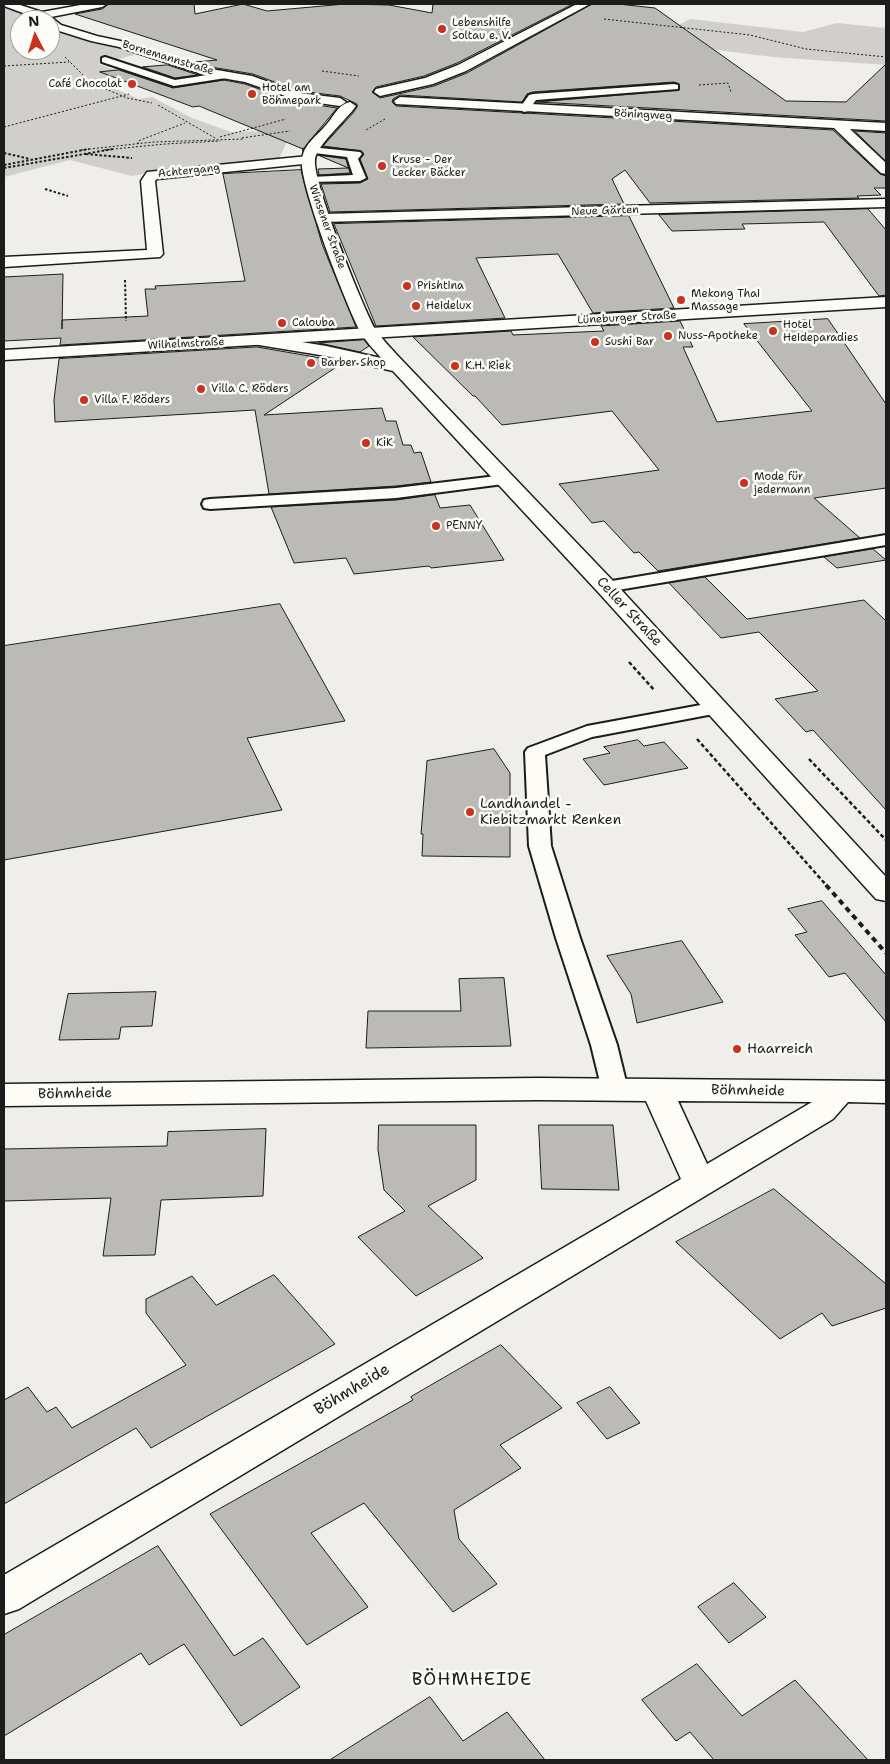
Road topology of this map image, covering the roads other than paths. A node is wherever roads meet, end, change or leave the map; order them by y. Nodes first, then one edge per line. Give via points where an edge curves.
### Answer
1 (7, 4) edge
2 (102, 4) edge
3 (585, 4) edge
4 (24, 10) edge
5 (60, 15) edge
6 (60, 28) edge
7 (143, 51) junction
8 (226, 75) junction
9 (429, 81) junction
10 (674, 86) road end
11 (394, 105) junction
12 (524, 109) junction
13 (840, 126) junction
14 (886, 127) edge
15 (309, 155) junction
16 (886, 170) edge
17 (311, 180) junction
18 (886, 203) edge
19 (323, 218) junction
20 (4, 262) edge
21 (886, 302) edge
22 (368, 333) junction
23 (259, 340) junction
24 (4, 355) edge
25 (398, 367) junction
26 (505, 480) junction
27 (210, 504) dead end
28 (886, 540) edge
29 (606, 587) junction
30 (716, 708) junction
31 (886, 893) edge
32 (615, 1090) junction
33 (657, 1090) junction
34 (839, 1092) junction
35 (886, 1092) edge
36 (4, 1095) edge
37 (700, 1184) junction
38 (4, 1596) edge

1 - 4 street, Bornemannstraße
2 - 5 street
3 - 9 street via 462,68
6 - 7 street, Bornemannstraße
7 - 8 street, Bornemannstraße
7 - 8 lane via 105,60 174,83
8 - 15 street, Bornemannstraße via 297,96 352,103 346,123 334,126
9 - 11 street
9 - 11 street via 375,92
10 - 12 lane via 532,97
11 - 12 street, Böningweg
12 - 13 street, Böningweg
13 - 14 street, Böningweg
13 - 16 street
15 - 17 street, Winsener Straße
15 - 17 lane via 356,154 352,158 360,178
15 - 20 street, Achtergang via 152,175 148,181 155,254
17 - 19 street, Winsener Straße
18 - 19 street, Neue Gärten
19 - 22 street, Winsener Straße
21 - 22 street, Lüneburger Straße
22 - 23 street, Wilhelmstraße
22 - 25 street, Celler Straße
23 - 24 street, Wilhelmstraße
23 - 25 street
25 - 26 street, Celler Straße
26 - 27 lane via 396,493
26 - 29 street, Celler Straße
28 - 29 lane
29 - 30 street, Celler Straße
30 - 31 street, Celler Straße
30 - 32 lane via 586,732 535,752 540,846 604,1045
32 - 33 street, Böhmheide
32 - 36 street, Böhmheide
33 - 34 street, Böhmheide
33 - 37 street
34 - 35 street, Böhmheide
34 - 37 street, Böhmheide via 822,1111
37 - 38 street, Böhmheide

